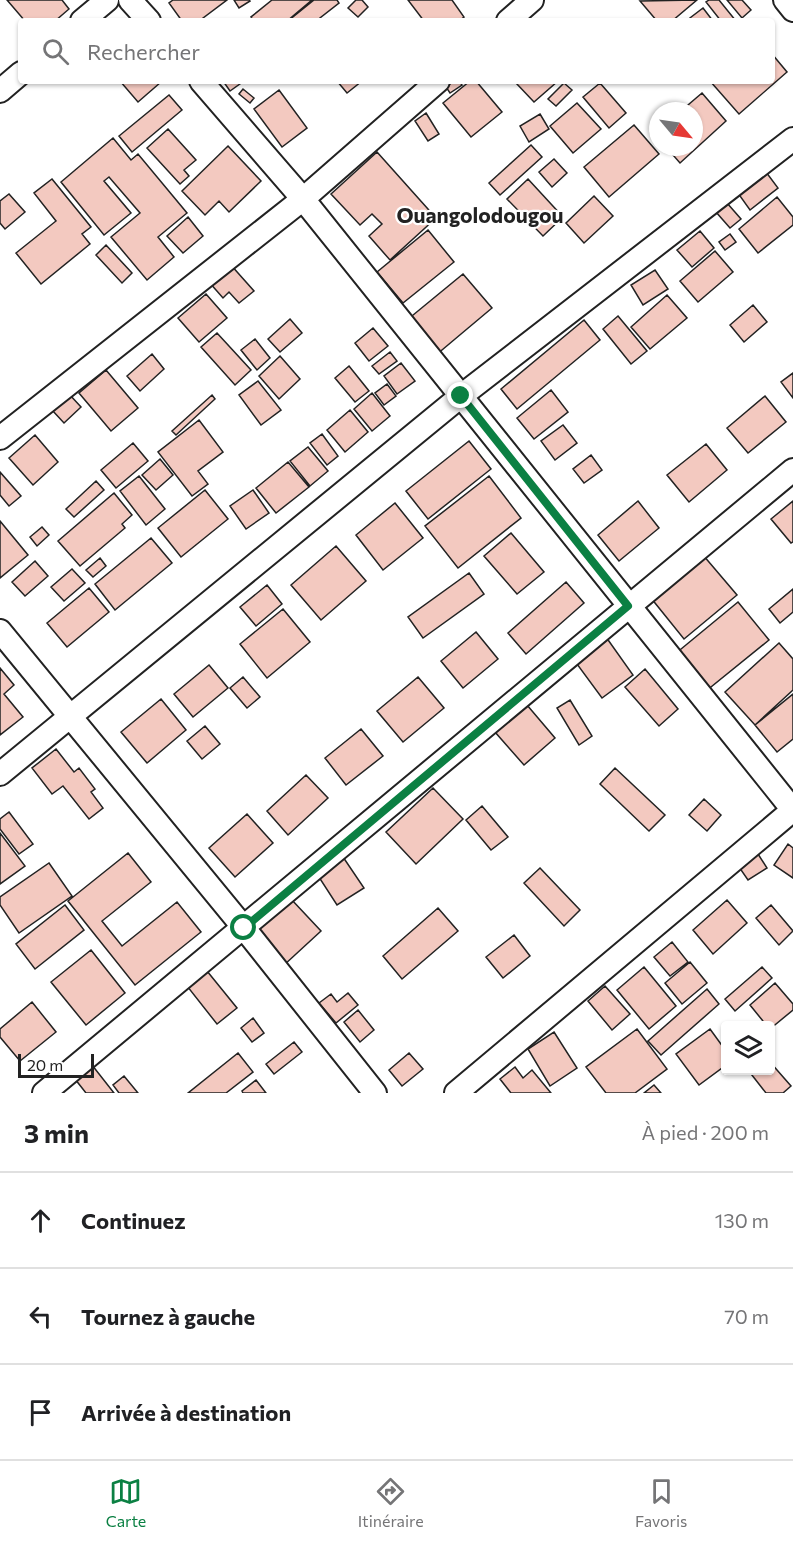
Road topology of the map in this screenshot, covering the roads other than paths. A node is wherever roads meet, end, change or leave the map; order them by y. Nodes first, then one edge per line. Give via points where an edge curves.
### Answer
1 (107, 0) edge
2 (130, 0) edge
3 (532, 0) edge
4 (785, 0) edge
5 (793, 10) edge
6 (86, 18) edge
7 (146, 18) edge
8 (511, 18) edge
9 (18, 77) edge
10 (204, 84) edge
11 (435, 84) edge
12 (0, 92) edge
13 (793, 139) edge
14 (303, 198) junction
15 (461, 396) junction
16 (0, 438) edge
17 (793, 470) edge
18 (628, 606) junction
19 (0, 631) edge
20 (69, 715) junction
21 (0, 774) edge
22 (793, 810) edge
23 (244, 928) junction
24 (44, 1093) edge
25 (375, 1093) edge
26 (456, 1093) edge

1 - 6 street
2 - 7 street
3 - 8 street
4 - 5 street
9 - 12 street
10 - 14 street
11 - 14 street
13 - 15 street
14 - 15 street
14 - 16 street
15 - 18 street
15 - 20 street
17 - 18 street
18 - 22 street
18 - 23 street
19 - 20 street
20 - 21 street
20 - 23 street
22 - 26 street
23 - 24 street
23 - 25 street

